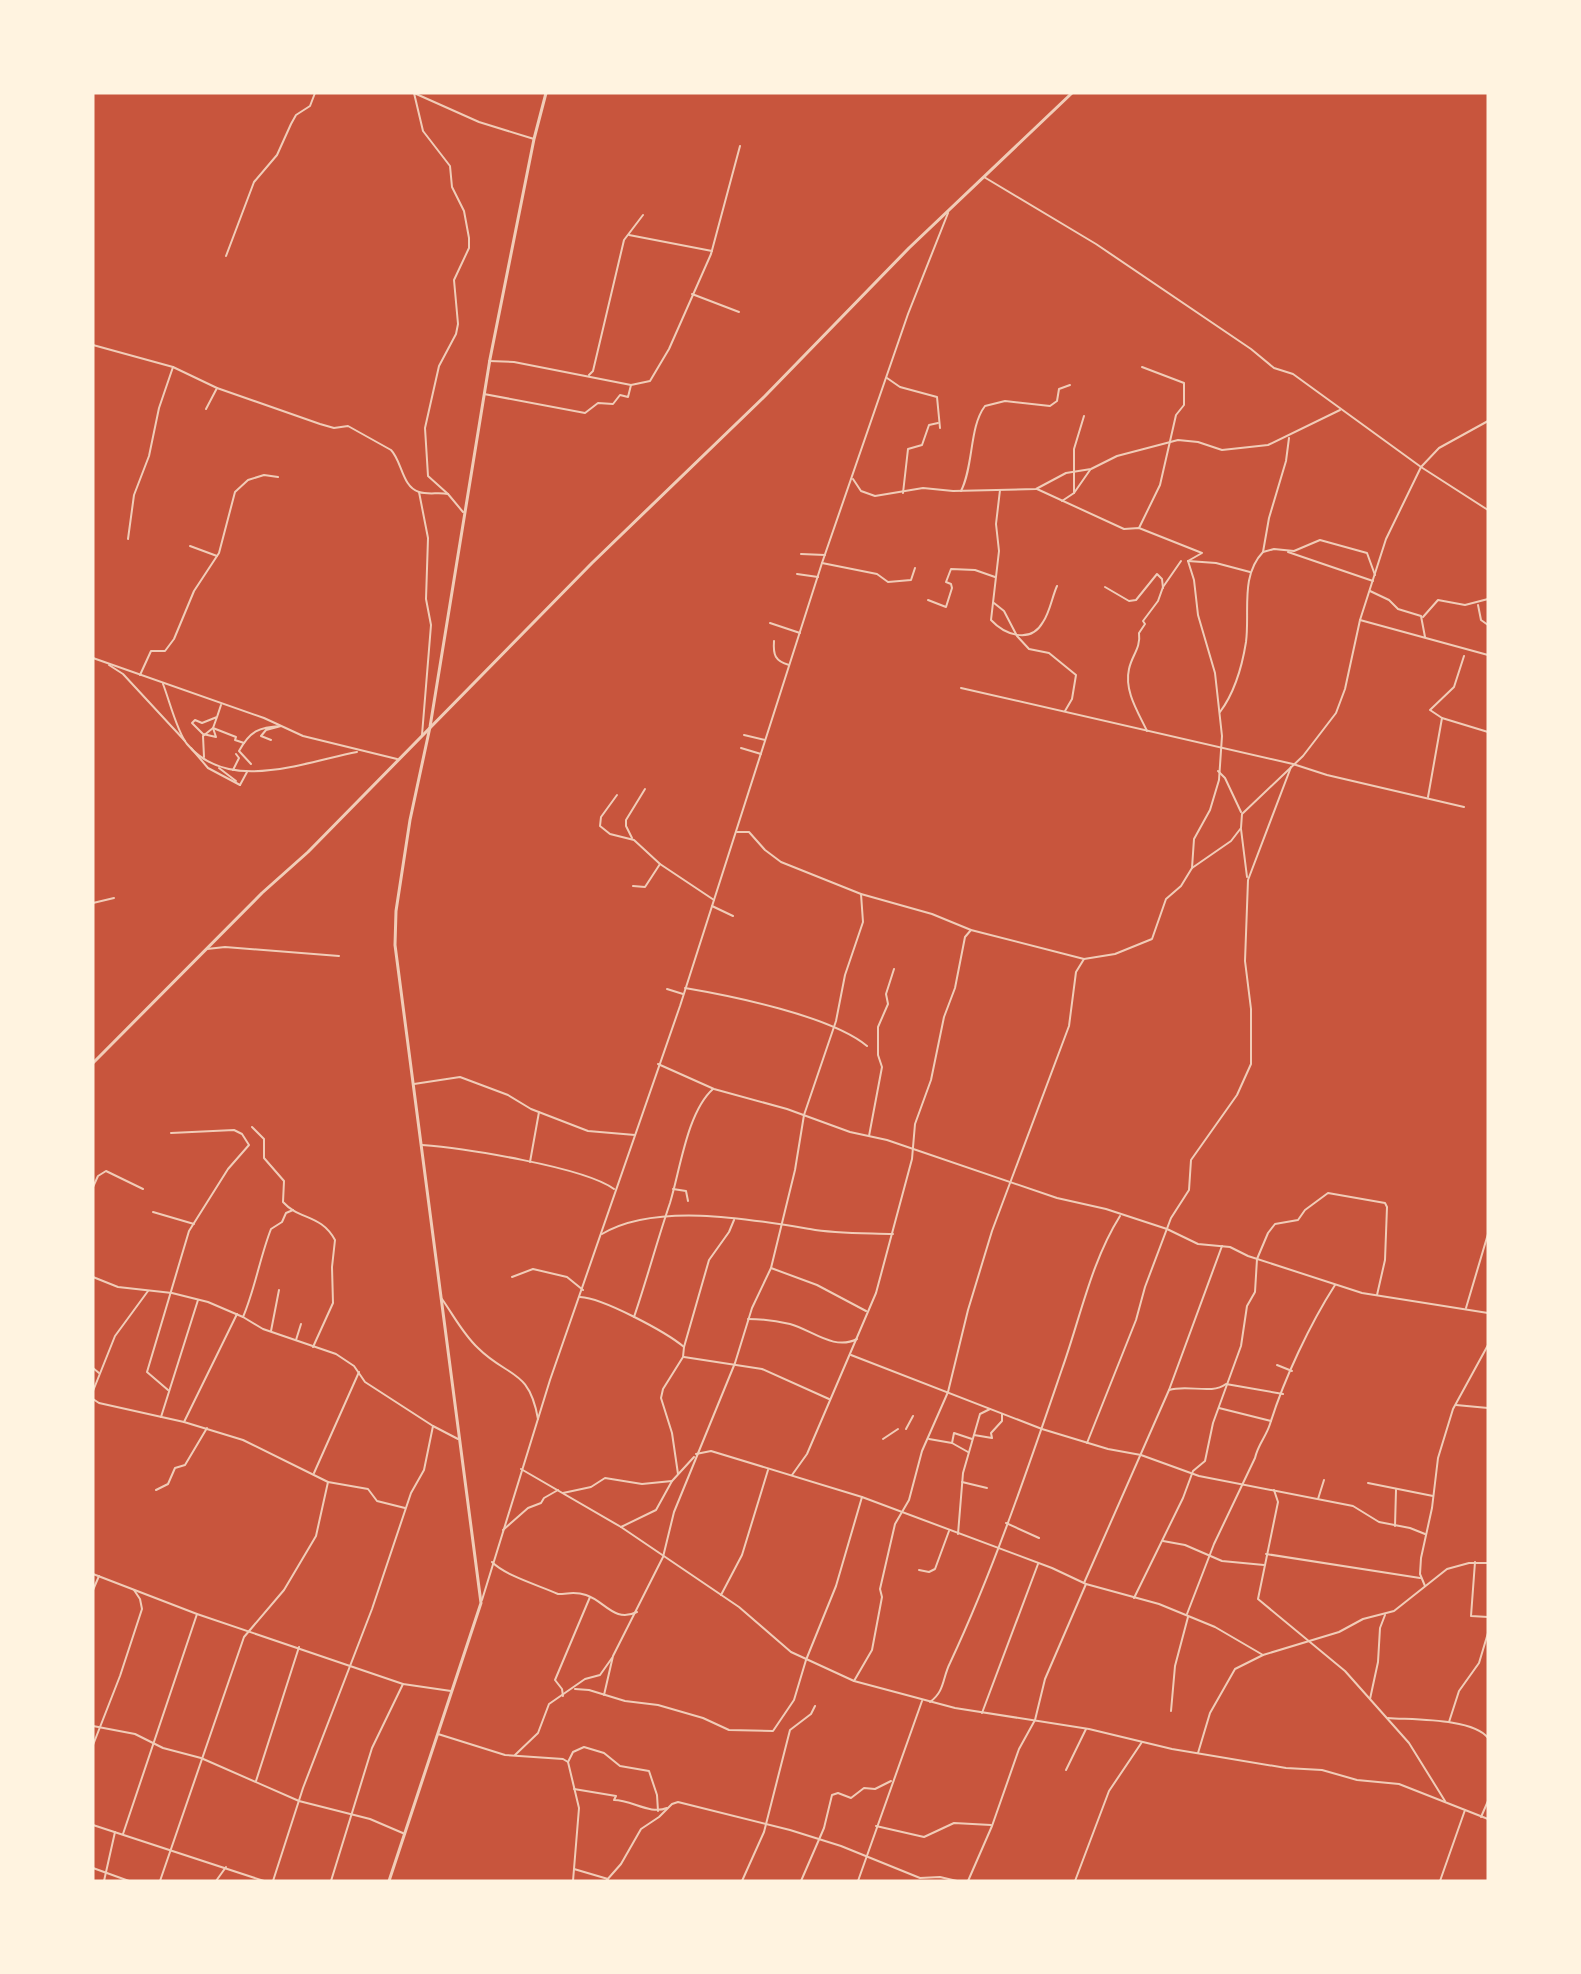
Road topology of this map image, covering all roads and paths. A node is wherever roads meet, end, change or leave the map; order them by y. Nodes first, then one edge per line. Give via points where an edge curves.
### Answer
1 (315, 93) edge
2 (546, 93) edge
3 (1072, 93) edge
4 (534, 139) junction
5 (740, 146) dead end
6 (984, 177) junction
7 (948, 213) junction
8 (643, 215) dead end
9 (629, 235) junction
10 (712, 251) junction
11 (226, 256) dead end
12 (692, 294) junction
13 (739, 312) dead end
14 (93, 345) edge
15 (489, 361) junction
16 (173, 367) junction
17 (1142, 367) dead end
18 (589, 375) junction
19 (887, 378) junction
20 (631, 385) junction
21 (1070, 385) dead end
22 (217, 388) junction
23 (484, 394) junction
24 (206, 410) dead end
25 (1340, 410) junction
26 (1084, 416) dead end
27 (1488, 421) edge
28 (938, 423) junction
29 (940, 428) dead end
30 (1289, 436) junction
31 (1170, 442) junction
32 (1421, 466) junction
33 (1091, 469) junction
34 (1072, 472) junction
35 (278, 477) dead end
36 (852, 479) junction
37 (1036, 489) junction
38 (1000, 490) junction
39 (961, 491) junction
40 (419, 492) junction
41 (903, 493) junction
42 (1074, 493) junction
43 (448, 494) junction
44 (1062, 501) junction
45 (1488, 510) edge
46 (463, 512) junction
47 (1139, 528) junction
48 (128, 539) dead end
49 (190, 546) dead end
50 (1263, 552) junction
51 (1285, 552) junction
52 (801, 554) dead end
53 (825, 555) junction
54 (217, 556) junction
55 (1181, 561) dead end
56 (1188, 561) junction
57 (822, 562) junction
58 (915, 568) dead end
59 (1250, 572) junction
60 (797, 574) dead end
61 (1375, 576) junction
62 (818, 577) junction
63 (995, 577) junction
64 (1373, 581) junction
65 (1056, 586) dead end
66 (1105, 587) dead end
67 (1163, 588) junction
68 (1371, 591) junction
69 (1488, 599) edge
70 (928, 600) dead end
71 (994, 603) junction
72 (1477, 603) junction
73 (1423, 617) junction
74 (1360, 620) junction
75 (770, 623) dead end
76 (1488, 625) edge
77 (800, 633) junction
78 (1017, 636) junction
79 (1425, 637) junction
80 (774, 641) dead end
81 (1488, 655) edge
82 (1464, 656) dead end
83 (93, 658) edge
84 (105, 662) junction
85 (789, 665) junction
86 (141, 675) junction
87 (163, 684) junction
88 (961, 688) dead end
89 (221, 705) junction
90 (1065, 711) junction
91 (1220, 712) junction
92 (217, 717) junction
93 (1442, 718) junction
94 (281, 726) junction
95 (430, 727) junction
96 (213, 728) junction
97 (1147, 731) junction
98 (1488, 732) edge
99 (205, 735) junction
100 (423, 735) junction
101 (744, 735) dead end
102 (271, 740) dead end
103 (766, 740) junction
104 (187, 743) junction
105 (243, 743) junction
106 (741, 748) dead end
107 (1221, 749) junction
108 (360, 751) junction
109 (236, 754) dead end
110 (762, 754) junction
111 (204, 757) junction
112 (397, 759) junction
113 (251, 764) dead end
114 (1293, 764) junction
115 (218, 767) junction
116 (233, 770) junction
117 (1218, 771) junction
118 (247, 772) junction
119 (240, 785) junction
120 (645, 789) dead end
121 (617, 795) dead end
122 (1428, 797) junction
123 (1464, 807) dead end
124 (1242, 814) junction
125 (1241, 828) junction
126 (736, 832) junction
127 (634, 840) junction
128 (660, 864) junction
129 (1191, 868) junction
130 (1248, 880) junction
131 (633, 885) dead end
132 (861, 894) junction
133 (114, 898) dead end
134 (714, 900) junction
135 (93, 903) edge
136 (712, 906) junction
137 (733, 916) dead end
138 (971, 930) junction
139 (207, 949) junction
140 (339, 956) dead end
141 (1084, 959) junction
142 (894, 969) dead end
143 (667, 988) dead end
144 (685, 988) junction
145 (683, 994) junction
146 (833, 1027) junction
147 (867, 1046) dead end
148 (93, 1063) edge
149 (658, 1064) junction
150 (414, 1084) junction
151 (714, 1089) junction
152 (539, 1112) junction
153 (804, 1116) junction
154 (252, 1127) dead end
155 (171, 1132) dead end
156 (635, 1135) junction
157 (869, 1136) junction
158 (422, 1145) junction
159 (914, 1151) junction
160 (530, 1162) junction
161 (1009, 1182) junction
162 (93, 1187) edge
163 (143, 1189) dead end
164 (614, 1189) junction
165 (673, 1189) junction
166 (688, 1201) dead end
167 (293, 1210) junction
168 (153, 1212) dead end
169 (665, 1214) junction
170 (1120, 1215) junction
171 (734, 1219) junction
172 (194, 1224) junction
173 (782, 1224) junction
174 (1167, 1229) junction
175 (602, 1234) junction
176 (893, 1234) junction
177 (1488, 1234) edge
178 (1222, 1246) junction
179 (1257, 1259) junction
180 (771, 1268) junction
181 (93, 1277) edge
182 (512, 1277) dead end
183 (1335, 1285) junction
184 (279, 1290) dead end
185 (583, 1290) junction
186 (148, 1292) junction
187 (172, 1293) junction
188 (1376, 1296) junction
189 (580, 1297) junction
190 (198, 1299) junction
191 (442, 1299) junction
192 (1466, 1308) junction
193 (867, 1312) junction
194 (1488, 1313) edge
195 (237, 1314) junction
196 (243, 1317) junction
197 (634, 1317) junction
198 (748, 1319) junction
199 (302, 1324) dead end
200 (271, 1331) junction
201 (856, 1339) junction
202 (296, 1340) junction
203 (1488, 1345) edge
204 (313, 1347) junction
205 (684, 1347) junction
206 (851, 1355) junction
207 (683, 1357) junction
208 (735, 1363) junction
209 (1277, 1365) dead end
210 (93, 1368) edge
211 (1292, 1371) junction
212 (359, 1372) junction
213 (99, 1373) junction
214 (1226, 1384) junction
215 (93, 1389) edge
216 (1169, 1389) junction
217 (168, 1390) junction
218 (948, 1392) junction
219 (1283, 1394) junction
220 (93, 1399) edge
221 (829, 1399) junction
222 (1456, 1405) junction
223 (1219, 1407) junction
224 (1488, 1408) edge
225 (990, 1409) junction
226 (1002, 1414) junction
227 (913, 1416) dead end
228 (161, 1417) junction
229 (538, 1421) junction
230 (1271, 1421) junction
231 (184, 1422) junction
232 (433, 1426) junction
233 (207, 1428) junction
234 (898, 1429) dead end
235 (906, 1429) dead end
236 (1042, 1430) junction
237 (974, 1434) junction
238 (927, 1438) junction
239 (883, 1439) dead end
240 (972, 1439) junction
241 (461, 1440) junction
242 (952, 1443) junction
243 (1087, 1443) junction
244 (968, 1452) junction
245 (695, 1455) junction
246 (1141, 1455) junction
247 (521, 1469) junction
248 (768, 1470) junction
249 (314, 1473) junction
250 (1192, 1473) junction
251 (678, 1474) junction
252 (792, 1476) junction
253 (1324, 1480) dead end
254 (672, 1481) junction
255 (328, 1482) junction
256 (962, 1482) junction
257 (1368, 1483) dead end
258 (1241, 1484) junction
259 (987, 1488) dead end
260 (1396, 1489) junction
261 (156, 1490) dead end
262 (558, 1490) junction
263 (1274, 1490) junction
264 (563, 1493) junction
265 (1433, 1496) junction
266 (862, 1497) junction
267 (1318, 1498) junction
268 (405, 1509) junction
269 (903, 1514) junction
270 (1006, 1523) junction
271 (1395, 1526) junction
272 (621, 1527) junction
273 (949, 1531) junction
274 (501, 1532) junction
275 (958, 1534) junction
276 (1425, 1534) junction
277 (1038, 1538) dead end
278 (1163, 1541) junction
279 (996, 1548) junction
280 (1266, 1554) junction
281 (663, 1557) junction
282 (1209, 1557) junction
283 (492, 1562) junction
284 (1475, 1562) junction
285 (1488, 1563) edge
286 (1038, 1564) junction
287 (1264, 1565) junction
288 (919, 1570) dead end
289 (93, 1574) edge
290 (99, 1576) junction
291 (1421, 1578) junction
292 (1085, 1583) junction
293 (1425, 1586) junction
294 (93, 1590) edge
295 (134, 1590) junction
296 (721, 1595) junction
297 (590, 1597) junction
298 (1134, 1598) junction
299 (481, 1603) junction
300 (637, 1612) junction
301 (197, 1614) junction
302 (1187, 1615) junction
303 (1385, 1615) junction
304 (1488, 1617) edge
305 (249, 1631) junction
306 (1488, 1633) edge
307 (1309, 1640) junction
308 (299, 1647) junction
309 (1263, 1655) junction
310 (613, 1656) junction
311 (806, 1660) junction
312 (350, 1665) junction
313 (854, 1681) junction
314 (402, 1684) junction
315 (575, 1689) junction
316 (451, 1691) junction
317 (604, 1695) junction
318 (563, 1696) junction
319 (1370, 1699) junction
320 (922, 1701) junction
321 (930, 1702) junction
322 (815, 1706) dead end
323 (1171, 1711) dead end
324 (982, 1713) junction
325 (1388, 1718) junction
326 (1035, 1720) junction
327 (1449, 1723) junction
328 (93, 1726) edge
329 (99, 1728) junction
330 (1086, 1729) junction
331 (438, 1734) junction
332 (1488, 1738) edge
333 (152, 1742) junction
334 (1142, 1742) junction
335 (93, 1745) edge
336 (1198, 1753) junction
337 (515, 1755) junction
338 (201, 1758) junction
339 (568, 1762) junction
340 (1066, 1770) dead end
341 (891, 1781) junction
342 (255, 1782) junction
343 (574, 1789) junction
344 (299, 1801) junction
345 (1488, 1801) edge
346 (1446, 1803) junction
347 (667, 1808) junction
348 (1465, 1810) junction
349 (658, 1811) junction
350 (351, 1814) junction
351 (1481, 1817) junction
352 (1488, 1819) edge
353 (766, 1824) junction
354 (93, 1825) edge
355 (876, 1826) junction
356 (992, 1826) junction
357 (115, 1832) junction
358 (123, 1834) junction
359 (405, 1834) junction
360 (819, 1840) junction
361 (172, 1849) junction
362 (866, 1856) junction
363 (226, 1867) junction
364 (93, 1868) edge
365 (574, 1869) junction
366 (106, 1873) junction
367 (607, 1880) edge
368 (104, 1881) edge
369 (129, 1881) edge
370 (160, 1881) edge
371 (216, 1881) edge
372 (264, 1881) edge
373 (273, 1881) edge
374 (331, 1881) edge
375 (389, 1881) edge
376 (573, 1881) edge
377 (742, 1881) edge
378 (801, 1881) edge
379 (858, 1881) edge
380 (957, 1881) edge
381 (968, 1881) edge
382 (1075, 1881) edge
383 (1440, 1881) edge

1 - 11 street via 314,101 296,115 277,155 254,182
2 - 4 street
3 - 6 street
4 - 15 street
4 - 43 street via 479,122 414,93 423,131 450,166 452,187 464,211 469,238 469,248 453,283 457,328 439,366 425,428 428,476
5 - 10 street
6 - 7 street
6 - 25 street via 1096,244 1274,368 1293,374
7 - 19 street
7 - 95 street
8 - 9 street
9 - 10 street
9 - 18 street via 619,256
10 - 12 street
12 - 13 street
12 - 20 street via 653,376
14 - 16 street
15 - 18 street
15 - 23 street
16 - 22 street
16 - 48 street via 134,495
17 - 31 street via 1184,383 1184,405 1176,415
18 - 20 street
19 - 28 street via 900,387 937,397
19 - 36 street
20 - 23 street via 628,397 620,395 614,403 600,403 585,413
21 - 39 street via 1059,389 1057,401 1050,406 1005,401 985,406 978,419 969,471
22 - 24 street
22 - 40 street via 320,424 350,427 396,454 410,486
23 - 46 street
25 - 30 street
25 - 32 street
26 - 34 street
27 - 32 street via 1439,448
28 - 29 street
28 - 41 street via 929,425 922,445 908,449
30 - 31 street via 1262,447 1233,450 1190,441
30 - 50 street via 1287,461
31 - 33 street via 1117,456
31 - 47 street via 1161,485
32 - 45 street
32 - 61 street via 1386,539
33 - 34 street
33 - 42 street
34 - 37 street
34 - 42 street
35 - 54 street via 264,475 239,487
36 - 41 street via 866,494
36 - 53 street
37 - 38 street
37 - 44 street
38 - 39 street
38 - 63 street
39 - 41 street via 923,488
40 - 43 street
40 - 100 street via 428,538 426,599 431,625
42 - 44 street
43 - 46 street
44 - 47 street via 1124,529
46 - 95 street
47 - 56 street via 1202,553
49 - 54 street
50 - 51 street
50 - 59 street
51 - 61 street via 1316,541 1333,542 1367,553
51 - 64 street
52 - 53 street
53 - 57 street
54 - 86 street via 194,591 172,642 165,651 151,651
55 - 67 street
56 - 59 street
56 - 91 street via 1215,673
57 - 58 street via 877,574 888,582 911,580
57 - 62 street
59 - 91 street via 1242,664 1232,697
60 - 62 street
61 - 64 street
62 - 77 street
63 - 70 street via 975,570 951,569 945,582 952,588 946,607
63 - 71 street
64 - 68 street
65 - 78 street via 1043,624
66 - 67 street via 1129,601 1136,600 1157,574
67 - 97 street via 1143,621 1140,642 1129,668 1128,688
68 - 73 street via 1398,609
68 - 74 street
69 - 72 street
71 - 78 street via 1004,611
71 - 78 street via 991,620 1001,631
72 - 73 street via 1438,600
72 - 76 street via 1481,620
73 - 79 street
74 - 79 street
74 - 114 street via 1342,700 1328,726
75 - 77 street
77 - 85 street
78 - 90 street via 1029,649 1049,653 1076,675 1072,699
79 - 81 street
80 - 85 street via 774,656
82 - 93 street via 1454,687 1430,710
83 - 84 street
84 - 86 street
84 - 104 street via 123,674
85 - 103 street
86 - 87 street
87 - 89 street
87 - 104 street
88 - 90 street
89 - 92 street
89 - 94 street
90 - 97 street
91 - 107 street
92 - 96 street
92 - 99 street via 192,723
93 - 98 street
93 - 122 street
94 - 102 street via 266,730 261,736
94 - 105 street via 261,727
94 - 108 street
95 - 100 street
95 - 150 street via 410,820 395,931
96 - 99 street
96 - 99 street via 216,738
96 - 105 street via 236,736 235,740
97 - 107 street
99 - 111 street
100 - 112 street
101 - 103 street
103 - 110 street
104 - 111 street
104 - 119 street via 208,768
105 - 113 street via 239,751
106 - 110 street
107 - 114 street
107 - 117 street
108 - 112 street
108 - 118 street via 294,767
109 - 116 street via 239,758
110 - 126 street
111 - 115 street
112 - 139 street
114 - 122 street
114 - 124 street
114 - 130 street
115 - 116 street
115 - 119 street
116 - 118 street
117 - 124 street
117 - 129 street via 1210,810 1194,839
118 - 119 street
120 - 127 street via 626,820
121 - 127 street via 601,817 600,826 610,834
122 - 123 street
124 - 125 street
125 - 129 street via 1231,841
125 - 130 street
126 - 132 street via 751,833 781,862
126 - 134 street
127 - 128 street
128 - 131 street via 645,887
128 - 134 street
129 - 141 street via 1181,886 1166,899 1152,939 1115,954
130 - 174 street via 1245,961 1251,1009 1251,1064 1237,1095 1191,1160 1189,1190
132 - 138 street via 932,914
132 - 146 street via 863,922
133 - 135 street
134 - 136 street
136 - 137 street
136 - 144 street
138 - 141 street
138 - 159 street via 964,937 931,1080 915,1124
139 - 140 street
139 - 148 street
141 - 161 street via 1076,972 1069,1026
142 - 157 street via 886,994 888,1004 878,1027 882,1067
143 - 145 street
144 - 145 street
144 - 146 street via 755,1003
145 - 149 street
146 - 147 street
146 - 153 street
149 - 151 street
149 - 156 street
150 - 152 street via 460,1077
150 - 158 street
151 - 153 street
151 - 165 street via 699,1108
152 - 156 street via 588,1131
152 - 160 street
153 - 157 street
153 - 173 street
154 - 167 street via 263,1138 264,1158 284,1181 283,1202
155 - 172 street via 234,1130 249,1145 228,1169
156 - 164 street
157 - 159 street
158 - 160 street
158 - 191 street
159 - 161 street
159 - 176 street
160 - 164 street via 583,1175
161 - 170 street
161 - 218 street via 968,1310
162 - 163 street via 98,1176 106,1171
164 - 175 street
165 - 166 street via 686,1191
165 - 169 street
167 - 196 street via 271,1229
167 - 204 street via 322,1222 335,1240 333,1303
168 - 172 street
169 - 171 street
169 - 175 street via 616,1226
169 - 197 street
170 - 174 street
170 - 236 street via 1098,1261
171 - 173 street
171 - 205 street via 709,1260
172 - 187 street
173 - 176 street via 811,1230
173 - 180 street
174 - 178 street via 1198,1244
174 - 243 street
175 - 185 street
176 - 193 street
177 - 192 street
178 - 179 street
178 - 216 street
179 - 183 street
179 - 188 street via 1275,1224 1298,1220 1328,1193 1385,1203 1385,1260
179 - 214 street via 1255,1292 1247,1306 1241,1346
180 - 193 street via 817,1284
180 - 198 street
181 - 186 street via 118,1287
182 - 185 street via 533,1269 567,1277
183 - 188 street
183 - 211 street via 1317,1313
184 - 200 street
185 - 189 street
186 - 187 street
186 - 213 street via 115,1336
187 - 190 street
187 - 217 street via 147,1372
188 - 192 street
189 - 197 street via 593,1298
189 - 229 street
190 - 195 street
190 - 217 street
191 - 229 street via 476,1347 525,1384 535,1399
191 - 241 street
192 - 194 street
193 - 201 street
195 - 196 street
195 - 231 street
196 - 200 street
197 - 205 street
198 - 201 street via 793,1325 840,1343
198 - 208 street
199 - 202 street
200 - 202 street
201 - 206 street
202 - 204 street
203 - 222 street
204 - 212 street via 347,1360
205 - 207 street
206 - 218 street
206 - 221 street
207 - 208 street
207 - 251 street via 661,1394
208 - 221 street via 762,1369
208 - 245 street
209 - 211 street
210 - 213 street
211 - 219 street
212 - 232 street via 365,1382
212 - 249 street
213 - 215 street
214 - 216 street via 1215,1390
214 - 219 street
214 - 223 street
216 - 246 street
217 - 228 street
218 - 225 street
218 - 238 street
219 - 230 street
220 - 228 street
221 - 252 street via 807,1454
222 - 224 street
222 - 265 street via 1438,1458
223 - 230 street
223 - 250 street via 1205,1461
225 - 226 street
225 - 237 street via 980,1414
226 - 236 street
226 - 237 street via 992,1438
227 - 235 street
228 - 231 street
229 - 247 street
230 - 258 street
231 - 233 street
232 - 241 street
232 - 268 street via 424,1470
233 - 249 street via 258,1445
233 - 261 street via 185,1465 175,1468 168,1485
234 - 239 street
236 - 243 street
236 - 270 street
237 - 240 street
238 - 242 street
238 - 269 street
240 - 242 street via 954,1433
240 - 244 street
241 - 299 street
242 - 244 street
243 - 246 street
244 - 256 street
245 - 248 street via 711,1451
245 - 251 street
245 - 281 street
246 - 250 street
246 - 292 street
247 - 262 street
247 - 274 street
248 - 252 street
248 - 296 street via 742,1555
249 - 255 street
250 - 258 street
250 - 278 street
251 - 254 street
252 - 266 street
253 - 267 street
254 - 264 street via 642,1484 605,1478 591,1487
254 - 272 street via 656,1510
255 - 268 street via 362,1487 371,1491 377,1501
255 - 305 street via 316,1536 284,1590
256 - 259 street
256 - 275 street
257 - 260 street
258 - 263 street
258 - 282 street
260 - 265 street
260 - 271 street
262 - 264 street
262 - 274 street via 528,1508
263 - 267 street
263 - 280 street via 1278,1502
264 - 272 street
265 - 276 street
266 - 269 street
266 - 311 street via 836,1586
267 - 271 street via 1353,1506 1379,1522
268 - 312 street
269 - 273 street
269 - 313 street via 895,1524 880,1589 882,1597 872,1650
270 - 277 street
270 - 279 street
271 - 276 street
272 - 281 street
273 - 275 street
273 - 288 street via 935,1569
274 - 283 street
275 - 279 street
276 - 291 street
278 - 282 street via 1185,1545
278 - 298 street
279 - 286 street
279 - 321 street via 981,1596 942,1690
280 - 287 street
280 - 291 street
281 - 296 street
281 - 300 street
282 - 287 street
282 - 302 street
283 - 297 street via 506,1574 523,1577 558,1594 570,1590
283 - 299 street
284 - 285 street
284 - 293 street via 1447,1569
284 - 304 street via 1471,1616
286 - 292 street
286 - 324 street
287 - 307 street via 1258,1599
289 - 290 street
290 - 294 street
290 - 295 street
291 - 293 street
292 - 298 street
292 - 326 street via 1046,1679
293 - 303 street
295 - 301 street
295 - 329 street via 142,1609
296 - 311 street
297 - 300 street via 616,1615
297 - 318 street via 555,1680
298 - 302 street
299 - 316 street
300 - 310 street
301 - 305 street
301 - 333 street
302 - 309 street
302 - 323 street via 1175,1666
303 - 307 street via 1363,1619 1339,1632
303 - 319 street
305 - 308 street
305 - 338 street
306 - 327 street via 1479,1663 1459,1691
307 - 309 street
307 - 319 street
308 - 312 street
308 - 342 street
309 - 336 street via 1230,1672 1210,1713
310 - 315 street via 605,1672 585,1679
310 - 317 street
311 - 313 street
311 - 317 street via 792,1704 771,1732 729,1730 658,1705
312 - 314 street
312 - 344 street
313 - 320 street
314 - 316 street
314 - 350 street via 381,1724
315 - 317 street
315 - 318 street
316 - 331 street
318 - 337 street via 549,1704 538,1733
319 - 325 street
320 - 321 street
320 - 341 street
321 - 324 street
322 - 353 street via 811,1714 790,1730
324 - 326 street
325 - 327 street
325 - 346 street via 1409,1743
326 - 330 street
326 - 356 street via 1019,1749
327 - 332 street via 1478,1729
328 - 329 street
329 - 333 street via 135,1734
329 - 335 street
330 - 334 street
330 - 340 street
331 - 337 street
331 - 359 street
333 - 338 street
333 - 358 street
334 - 336 street
334 - 382 street via 1109,1791
336 - 346 street via 1390,1783
337 - 339 street
338 - 342 street
338 - 361 street
339 - 343 street
339 - 349 street via 573,1752 584,1747 604,1753 620,1766 649,1771
341 - 355 street
341 - 360 street via 875,1789 864,1788 851,1798 832,1795
342 - 344 street
343 - 349 street via 616,1796 614,1800
343 - 365 street via 579,1808
344 - 350 street
344 - 373 street
345 - 351 street
346 - 348 street
347 - 349 street
347 - 353 street via 682,1802
347 - 367 street via 641,1829
348 - 351 street
348 - 383 street
350 - 359 street
350 - 374 street
351 - 352 street
353 - 360 street
353 - 377 street
354 - 357 street
355 - 356 street via 924,1837 954,1822
355 - 362 street
356 - 381 street
357 - 358 street
357 - 366 street
358 - 361 street
359 - 375 street
360 - 362 street
360 - 378 street
361 - 363 street
361 - 370 street
362 - 379 street
362 - 380 street via 920,1878
363 - 371 street
363 - 372 street
364 - 366 street
365 - 367 street
365 - 376 street
366 - 368 street
366 - 369 street

